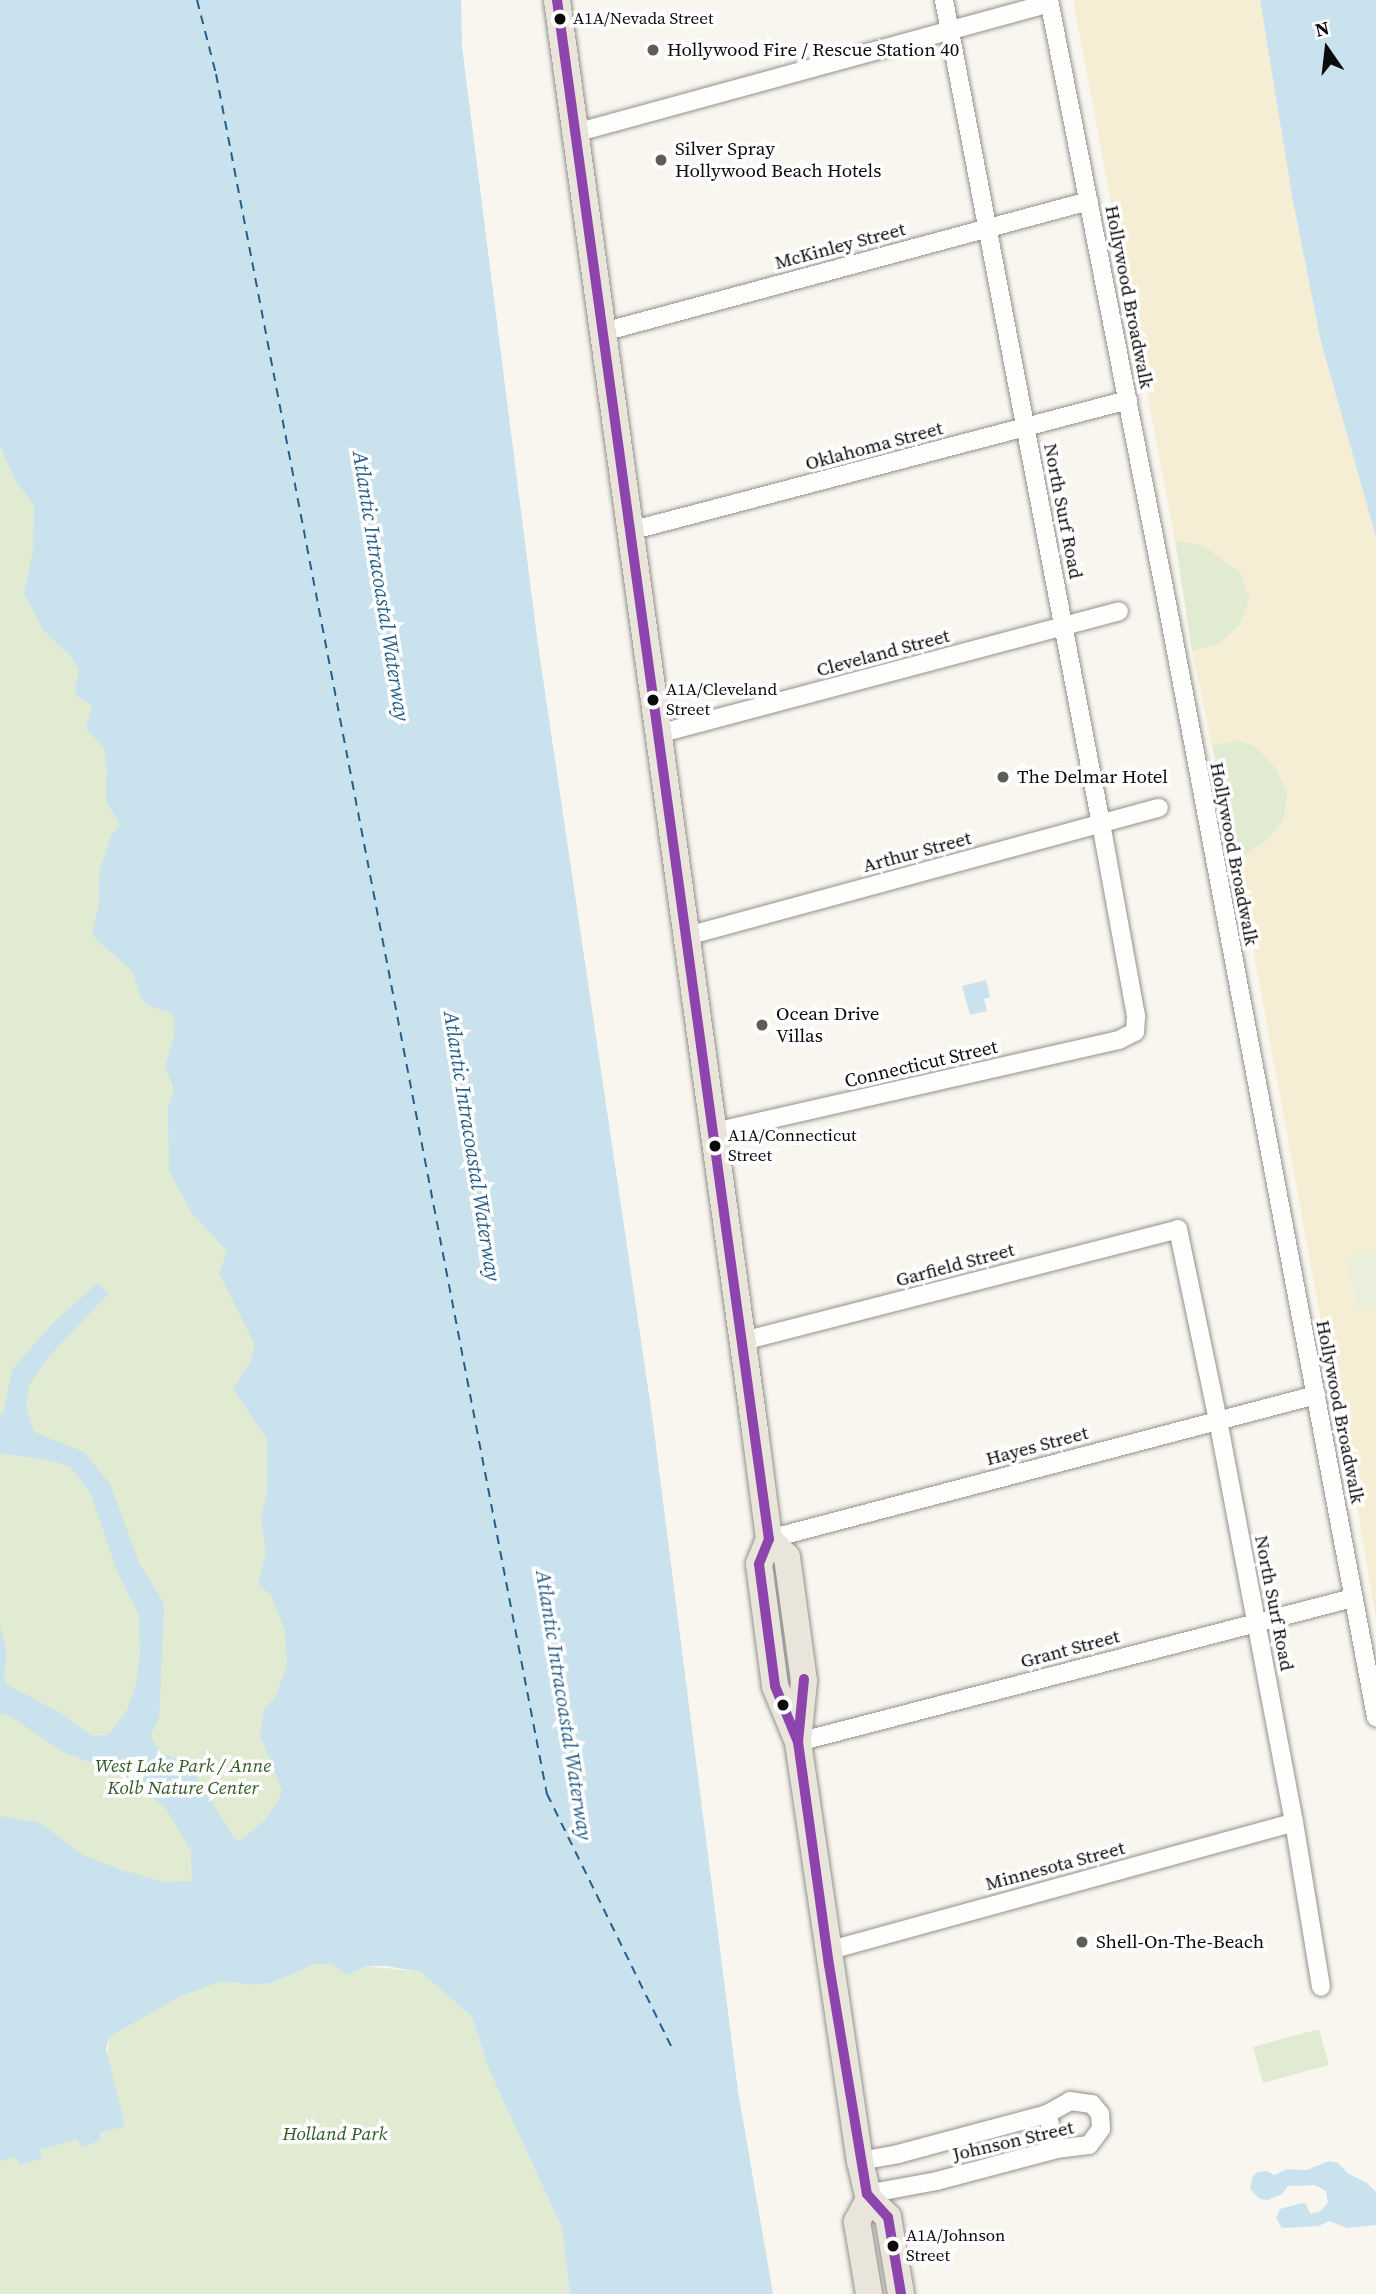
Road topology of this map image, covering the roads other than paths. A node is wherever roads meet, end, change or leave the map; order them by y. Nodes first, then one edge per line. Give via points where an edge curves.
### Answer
1 (557, 0) edge
2 (944, 0) edge
3 (1049, 1) edge
4 (949, 30) junction
5 (575, 133) junction
6 (1089, 201) junction
7 (988, 229) junction
8 (603, 332) junction
9 (1128, 400) junction
10 (1025, 428) junction
11 (630, 531) junction
12 (1119, 611) dead end
13 (1065, 627) junction
14 (658, 734) junction
15 (1159, 808) dead end
16 (1101, 824) junction
17 (687, 936) junction
18 (1135, 1032) joint
19 (714, 1132) junction
20 (1178, 1229) joint
21 (743, 1341) junction
22 (1315, 1395) junction
23 (1218, 1420) junction
24 (769, 1539) junction
25 (1353, 1598) junction
26 (1255, 1622) junction
27 (1376, 1717) edge
28 (798, 1742) junction
29 (1294, 1822) junction
30 (827, 1951) junction
31 (1321, 1987) dead end
32 (1047, 2114) junction
33 (1057, 2149) junction
34 (860, 2161) junction
35 (868, 2196) junction
36 (869, 2294) edge
37 (901, 2294) edge

1 - 5 main road
2 - 4 street, North Surf Road
3 - 4 street
3 - 6 street, Hollywood Broadwalk
4 - 5 street
4 - 7 street, North Surf Road
5 - 8 main road
6 - 7 street, McKinley Street
6 - 9 street, Hollywood Broadwalk
7 - 8 street, McKinley Street
7 - 10 street, North Surf Road
8 - 11 main road
9 - 10 street, Oklahoma Street
9 - 22 street, Hollywood Broadwalk
10 - 11 street, Oklahoma Street
10 - 13 street, North Surf Road
11 - 14 main road
12 - 13 street, Cleveland Street
13 - 14 street, Cleveland Street
13 - 16 street, North Surf Road
14 - 17 main road
15 - 16 street, Arthur Street
16 - 17 street, Arthur Street
16 - 18 street, North Surf Road via 1136,1016
17 - 19 main road
18 - 19 street, Connecticut Street via 1119,1040
19 - 21 main road
20 - 21 street, Garfield Street
20 - 23 street, North Surf Road
21 - 24 main road
22 - 23 street, Hayes Street
22 - 25 street, Hollywood Broadwalk
23 - 24 street, Hayes Street
23 - 26 street, North Surf Road
24 - 28 main road via 759,1564 775,1686
25 - 26 street, Grant Street
25 - 27 street, Hollywood Broadwalk
26 - 28 street, Grant Street
26 - 29 street, North Surf Road
28 - 30 main road
29 - 30 street, Minnesota Street
29 - 31 street, North Surf Road
30 - 34 main road
32 - 33 street
32 - 33 street, Johnson Street via 1079,2100 1092,2104 1100,2114 1101,2129 1094,2141
32 - 34 street, Johnson Street
33 - 35 street, Johnson Street
34 - 35 main road
35 - 36 main road via 857,2222
35 - 37 main road via 888,2217

